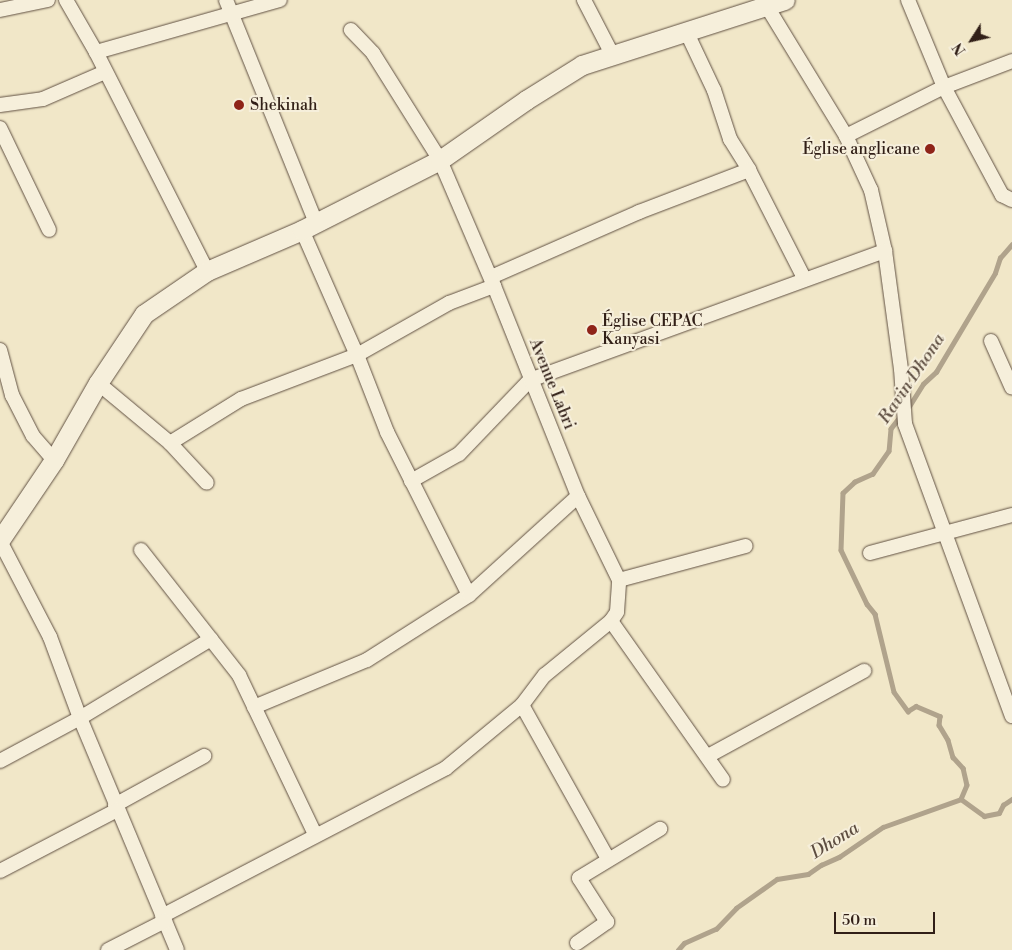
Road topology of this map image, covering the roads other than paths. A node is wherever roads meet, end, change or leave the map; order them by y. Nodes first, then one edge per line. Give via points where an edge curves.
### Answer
1 (48, 0) edge
2 (66, 0) edge
3 (226, 0) edge
4 (280, 0) edge
5 (584, 0) edge
6 (908, 0) edge
7 (772, 2) edge
8 (0, 10) edge
9 (231, 14) junction
10 (351, 30) dead end
11 (687, 33) junction
12 (96, 52) junction
13 (613, 56) junction
14 (1012, 61) edge
15 (104, 72) junction
16 (944, 87) junction
17 (0, 105) edge
18 (0, 128) edge
19 (846, 136) junction
20 (440, 160) junction
21 (749, 170) junction
22 (1012, 200) edge
23 (309, 226) junction
24 (50, 230) dead end
25 (885, 251) junction
26 (207, 271) junction
27 (805, 280) junction
28 (492, 282) junction
29 (991, 341) dead end
30 (0, 350) edge
31 (357, 355) junction
32 (530, 380) junction
33 (98, 383) junction
34 (1012, 388) edge
35 (170, 443) junction
36 (54, 460) junction
37 (411, 481) junction
38 (207, 483) dead end
39 (578, 496) junction
40 (1012, 515) edge
41 (945, 533) junction
42 (0, 540) edge
43 (746, 546) dead end
44 (142, 550) dead end
45 (870, 553) dead end
46 (619, 580) junction
47 (469, 595) junction
48 (611, 621) junction
49 (211, 639) junction
50 (864, 671) dead end
51 (522, 705) junction
52 (254, 707) junction
53 (1012, 716) edge
54 (80, 718) junction
55 (204, 756) dead end
56 (708, 756) junction
57 (0, 762) edge
58 (723, 780) dead end
59 (116, 808) junction
60 (660, 829) dead end
61 (315, 834) junction
62 (608, 860) junction
63 (0, 871) edge
64 (164, 918) junction
65 (577, 943) dead end
66 (108, 950) edge
67 (177, 950) edge

1 - 8 street
2 - 12 street
3 - 9 street
4 - 9 street
5 - 13 street
6 - 16 street
7 - 11 street
7 - 19 street
9 - 12 street
9 - 23 street
10 - 20 street, Avenue Labri via 373,53
11 - 13 street
11 - 21 street via 714,90 730,139
12 - 15 street
13 - 20 street via 582,65
14 - 16 street
15 - 17 street via 43,99
15 - 26 street
16 - 19 street
16 - 22 street via 1002,195
18 - 24 street
19 - 25 street via 871,190
20 - 23 street
20 - 28 street, Avenue Labri
21 - 27 street
21 - 28 street via 639,212
23 - 26 street
23 - 31 street
25 - 27 street
25 - 41 street via 905,424
26 - 33 street via 144,314
27 - 32 street
28 - 31 street
28 - 32 street, Avenue Labri
29 - 34 street
30 - 36 street via 12,395 33,436
31 - 35 street via 241,399
31 - 37 street via 387,432
32 - 37 street via 459,454
32 - 39 street, Avenue Labri
33 - 35 street
33 - 36 street
35 - 38 street
36 - 42 street
37 - 47 street
39 - 46 street, Avenue Labri
39 - 47 street
40 - 41 street
41 - 45 street
41 - 53 street
42 - 54 street via 50,637
43 - 46 street
44 - 49 street
46 - 48 street, Avenue Labri via 617,612
47 - 52 street via 367,660
48 - 51 street via 545,675
48 - 56 street
49 - 52 street via 239,675
49 - 54 street
50 - 56 street
51 - 61 street via 446,768
51 - 62 street
52 - 61 street
54 - 57 street
54 - 59 street
55 - 59 street
56 - 58 street
59 - 63 street
59 - 64 street
60 - 62 street
61 - 64 street
62 - 65 street via 579,878 607,922
64 - 66 street
64 - 67 street

